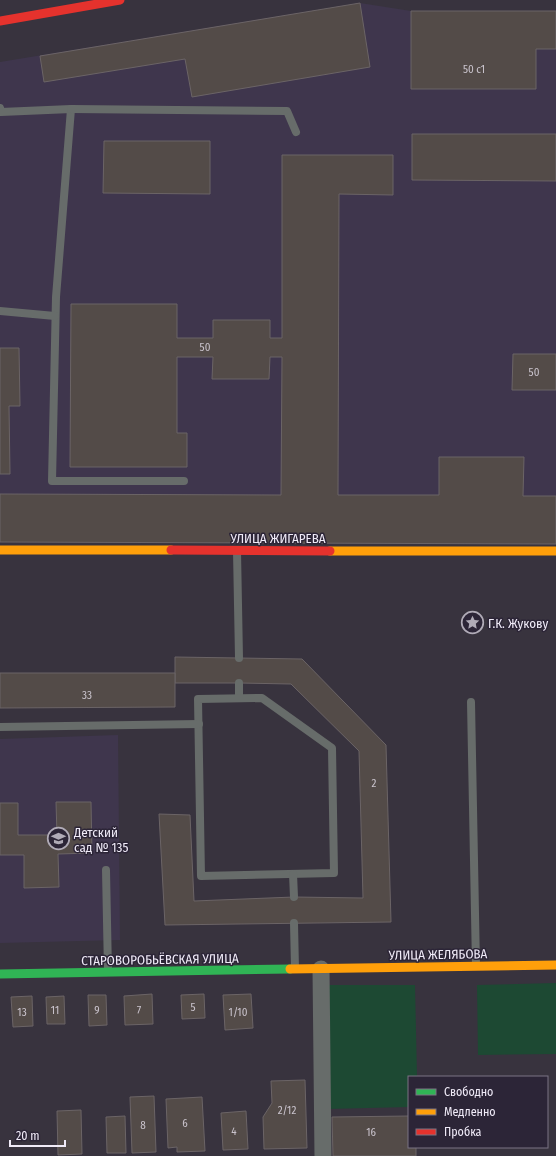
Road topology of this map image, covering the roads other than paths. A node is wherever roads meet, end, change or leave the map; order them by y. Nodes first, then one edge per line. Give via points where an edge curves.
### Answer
1 (120, 0) edge
2 (0, 21) edge
3 (71, 109) junction
4 (0, 111) edge
5 (296, 132) dead end
6 (0, 311) edge
7 (55, 316) junction
8 (184, 481) dead end
9 (0, 550) edge
10 (237, 551) junction
11 (556, 551) edge
12 (239, 658) dead end
13 (239, 683) dead end
14 (239, 698) junction
15 (471, 702) dead end
16 (199, 724) junction
17 (0, 727) edge
18 (106, 870) dead end
19 (293, 874) junction
20 (294, 897) dead end
21 (294, 923) dead end
22 (556, 965) edge
23 (476, 967) junction
24 (321, 969) junction
25 (295, 970) junction
26 (108, 973) junction
27 (0, 974) edge
28 (324, 1156) edge

1 - 2 street
3 - 4 lane
3 - 5 lane via 287,111
3 - 7 lane
6 - 7 lane
7 - 8 lane via 52,480
9 - 10 street, УЛИЦА ЖИГАРЕВА
10 - 11 street, УЛИЦА ЖИГАРЕВА
10 - 12 lane
13 - 14 lane
14 - 16 lane via 198,699
14 - 19 lane via 262,698 332,748 334,873
15 - 23 lane
16 - 17 lane
16 - 19 lane via 201,876
18 - 26 lane
19 - 20 lane
21 - 25 lane
22 - 23 street, УЛИЦА ЖЕЛЯБОВА
23 - 24 street, УЛИЦА ЖЕЛЯБОВА
24 - 25 street, СТАРОВОРОБЬЁВСКАЯ УЛИЦА
24 - 28 street
25 - 26 street, СТАРОВОРОБЬЁВСКАЯ УЛИЦА
26 - 27 street, СТАРОВОРОБЬЁВСКАЯ УЛИЦА

